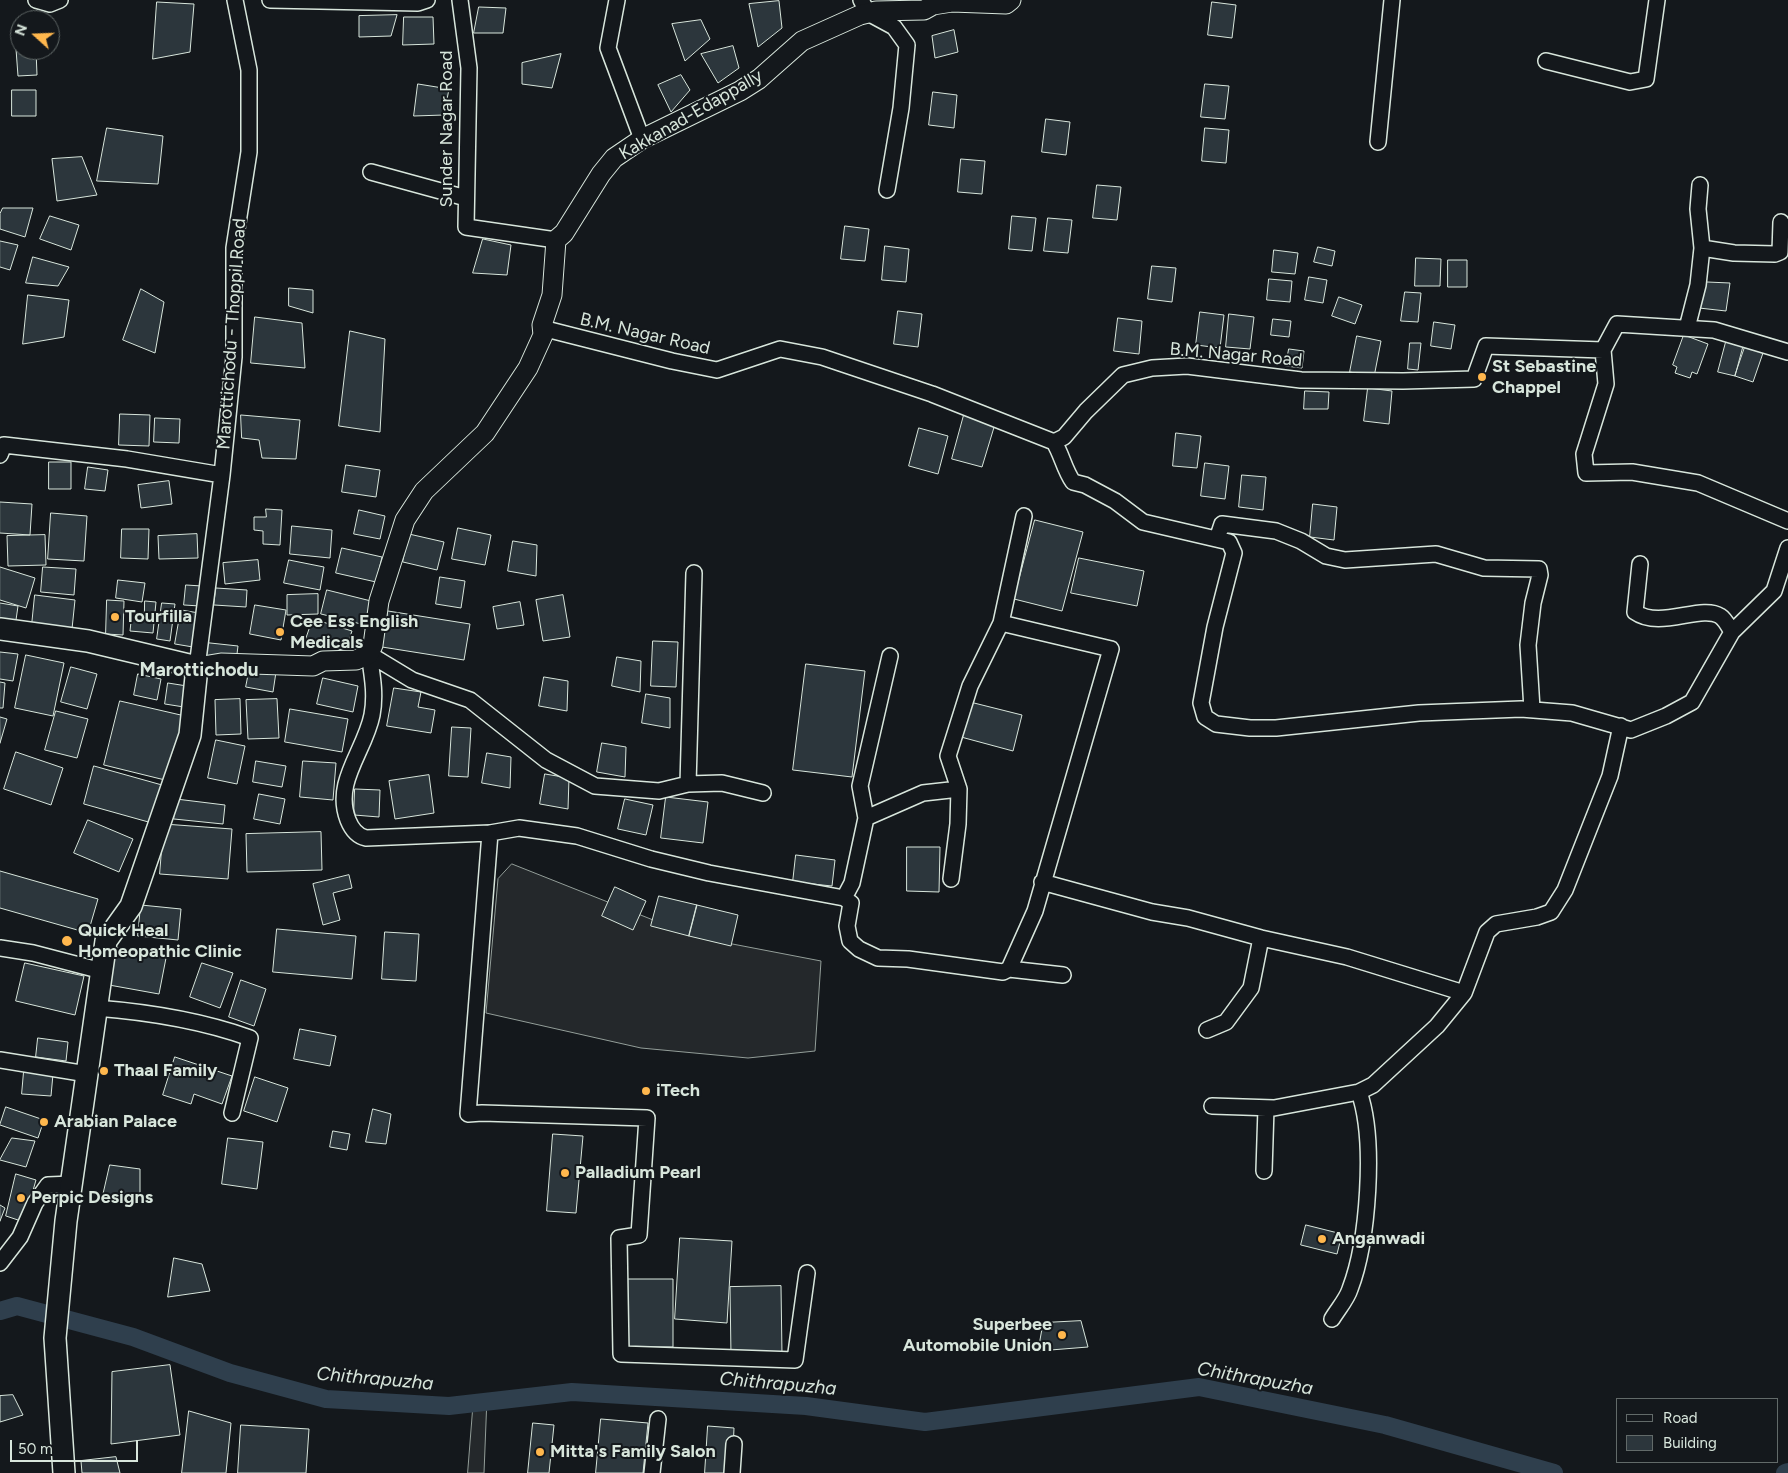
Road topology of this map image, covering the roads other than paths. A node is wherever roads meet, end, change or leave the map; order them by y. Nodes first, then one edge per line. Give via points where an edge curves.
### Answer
1 (36, 0) edge
2 (60, 0) edge
3 (235, 0) edge
4 (270, 0) edge
5 (350, 0) edge
6 (427, 0) edge
7 (460, 0) edge
8 (617, 0) edge
9 (1011, 0) edge
10 (1392, 0) edge
11 (1657, 0) edge
12 (864, 7) edge
13 (1546, 61) dead end
14 (642, 139) junction
15 (1378, 142) dead end
16 (370, 172) dead end
17 (1700, 185) dead end
18 (888, 190) dead end
19 (466, 198) junction
20 (1781, 222) dead end
21 (556, 240) junction
22 (1702, 248) junction
23 (542, 328) junction
24 (1687, 328) junction
25 (1603, 350) junction
26 (1788, 352) edge
27 (1054, 442) junction
28 (0, 455) edge
29 (222, 475) junction
30 (1024, 516) dead end
31 (1788, 521) edge
32 (1217, 539) junction
33 (1788, 548) edge
34 (1640, 564) dead end
35 (694, 573) dead end
36 (1001, 623) junction
37 (0, 629) edge
38 (1732, 632) junction
39 (368, 654) junction
40 (890, 656) dead end
41 (198, 667) junction
42 (1532, 709) junction
43 (1621, 726) junction
44 (688, 784) junction
45 (960, 789) junction
46 (763, 793) dead end
47 (866, 818) junction
48 (490, 833) junction
49 (951, 879) dead end
50 (1042, 882) junction
51 (844, 898) junction
52 (1261, 938) junction
53 (0, 948) edge
54 (1009, 969) junction
55 (102, 971) junction
56 (1063, 975) dead end
57 (1464, 993) junction
58 (96, 1008) junction
59 (1208, 1030) dead end
60 (0, 1060) edge
61 (87, 1074) junction
62 (1359, 1092) junction
63 (1212, 1106) dead end
64 (1266, 1108) junction
65 (232, 1113) dead end
66 (1264, 1171) dead end
67 (72, 1184) junction
68 (0, 1263) edge
69 (807, 1273) dead end
70 (1332, 1318) dead end
71 (658, 1419) dead end
72 (734, 1444) dead end
73 (64, 1473) edge
74 (652, 1473) edge
75 (732, 1473) edge

1 - 2 street via 50,4
3 - 29 street, Marottichodu - Thoppil Road via 249,70 249,152 234,248 234,357
4 - 5 street
5 - 6 street via 418,3
7 - 19 street, Sunder Nagar Road via 469,68
8 - 14 street via 608,48
9 - 12 street, Kakkanad-Edappally via 1006,4 952,2 924,10
10 - 15 street
11 - 13 street via 1646,79 1630,82
12 - 14 street, Kakkanad-Edappally via 802,41 740,91
12 - 18 street via 894,27 907,45
14 - 21 street, Kakkanad-Edappally via 614,158
16 - 19 street
17 - 22 street via 1698,209
19 - 21 street, Sunder Nagar Road via 466,227
20 - 22 street via 1780,252 1776,254
21 - 23 street via 552,295 546,306
22 - 24 street via 1698,285
23 - 27 street, B.M. Nagar Road via 717,370 780,349 822,357 932,394
23 - 39 street via 543,335 528,368 484,433 424,491 405,520 379,601 373,645
24 - 25 street via 1618,324
24 - 26 street via 1714,330
25 - 27 street, B.M. Nagar Road via 1486,346 1474,379 1403,382 1301,380 1187,366 1152,368 1124,375 1064,437
25 - 31 street via 1606,384 1584,454 1586,473 1632,472 1698,483
27 - 32 street via 1073,482 1085,484 1115,501 1142,522
28 - 29 street via 4,445 127,459
29 - 41 street, Marottichodu - Thoppil Road
30 - 36 street
32 - 42 street via 1222,524 1276,531 1326,556 1345,560 1436,554 1484,568 1539,569 1528,645
32 - 42 street via 1229,542 1234,549 1201,703 1205,717 1211,721 1228,727 1263,728 1419,713
33 - 38 street via 1774,591
34 - 38 street via 1635,612 1639,615 1666,619 1709,612 1722,617
35 - 44 street
36 - 45 street via 970,686 948,756
36 - 50 street via 1111,649
37 - 41 main road via 88,641
38 - 43 street via 1692,702 1631,730
39 - 41 street via 356,660 323,661 313,666 221,663
39 - 44 street via 412,680 470,700 546,760 595,786 659,791
39 - 48 street via 374,686 372,716 345,784 345,811 352,828 366,838
40 - 47 street via 860,786
41 - 55 main road, Marottichodu - Thoppil Road via 190,735 130,906 106,941
42 - 43 street via 1572,713 1611,726
43 - 57 street via 1610,776 1564,890 1551,912 1496,924 1487,932
44 - 46 street via 722,783
45 - 47 street via 923,793
45 - 49 street
47 - 51 street via 852,883
48 - 51 street via 519,828 577,836 709,874
48 - 69 street via 468,1113 469,1116 482,1113 647,1118 639,1235 619,1238 621,1354 795,1360
50 - 52 street
50 - 54 street via 1035,911
51 - 54 street via 852,903 847,926 850,941 878,958 1003,972
52 - 57 street via 1347,957
52 - 59 street via 1251,988 1226,1022
53 - 55 street
54 - 56 street
55 - 58 main road, Marottichodu - Thoppil Road
57 - 62 street via 1437,1026 1373,1085
58 - 61 main road, Marottichodu - Thoppil Road
58 - 65 street via 175,1017 225,1028 250,1038
60 - 61 street
61 - 67 main road, Marottichodu - Thoppil Road
62 - 64 street via 1294,1106
62 - 70 street via 1368,1143 1362,1238 1350,1290
63 - 64 street
64 - 66 street
67 - 68 street via 48,1185 35,1203 20,1237
67 - 73 main road, Marottichodu - Thoppil Road via 55,1338
71 - 74 street
72 - 75 street

